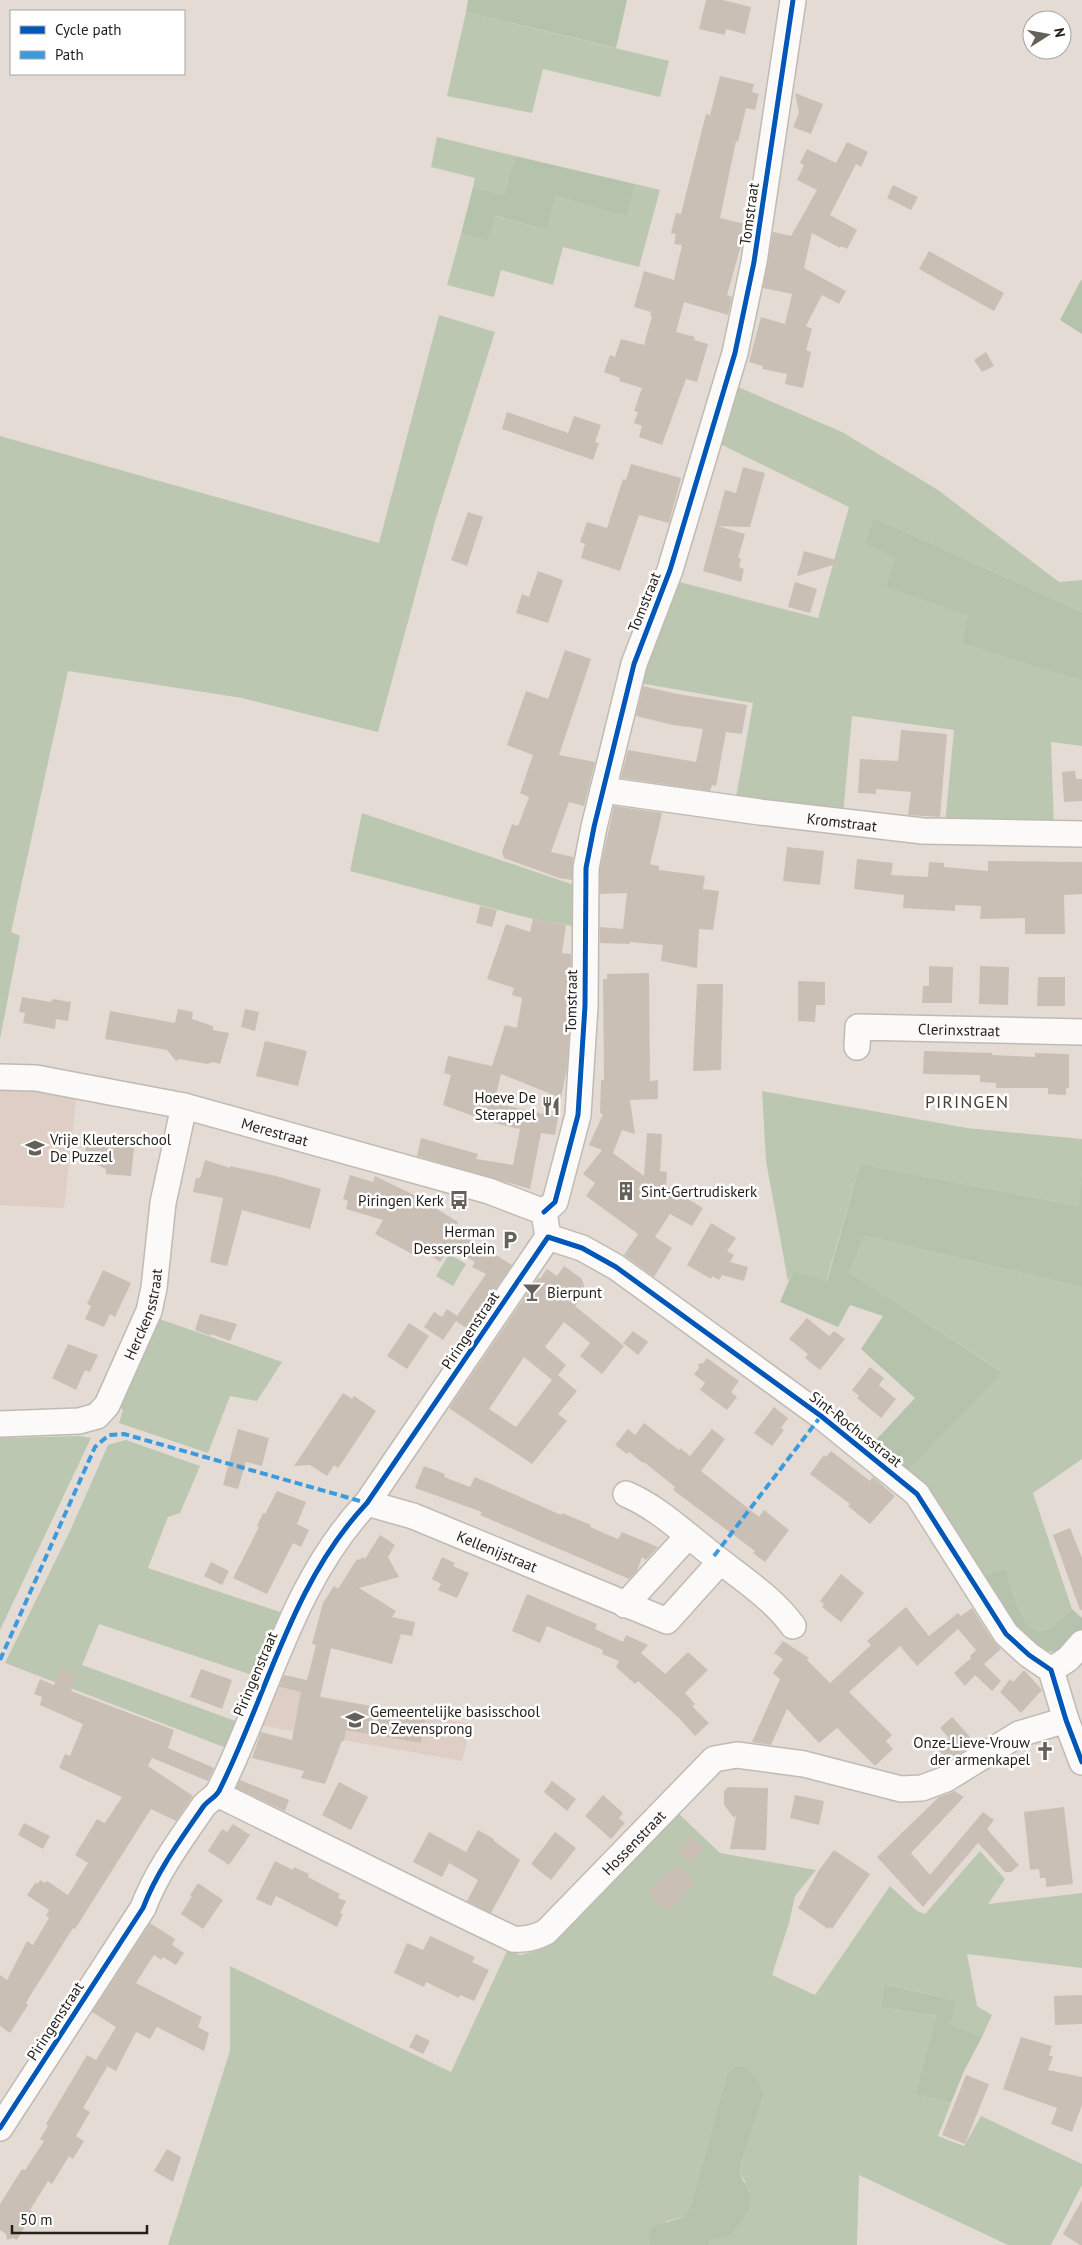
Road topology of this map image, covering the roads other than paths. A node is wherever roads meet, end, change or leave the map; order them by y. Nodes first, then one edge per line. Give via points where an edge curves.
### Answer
1 (793, 0) edge
2 (603, 790) junction
3 (1082, 834) edge
4 (1082, 1032) edge
5 (857, 1047) dead end
6 (0, 1078) edge
7 (184, 1106) junction
8 (544, 1212) junction
9 (548, 1237) junction
10 (0, 1424) edge
11 (626, 1494) dead end
12 (367, 1503) junction
13 (688, 1536) junction
14 (720, 1562) junction
15 (625, 1605) junction
16 (793, 1626) dead end
17 (1082, 1643) edge
18 (1052, 1670) junction
19 (1066, 1720) junction
20 (1082, 1762) edge
21 (217, 1794) junction
22 (0, 2128) edge

1 - 2 street, Tomstraat via 754,262 734,353 670,570 634,664
2 - 3 street, Kromstraat via 923,831
2 - 8 street, Tomstraat via 586,868 584,1014 578,1115 555,1202
4 - 5 street, Clerinxstraat via 858,1027
6 - 7 street, Merestraat via 36,1078
7 - 8 street, Merestraat via 488,1191
7 - 10 street, Herckensstraat via 163,1203 149,1311 107,1405 97,1416 80,1421
8 - 9 street
9 - 12 street, Piringenstraat
9 - 18 street, Sint-Rochusstraat via 582,1248 616,1267 821,1416 917,1494 1006,1634
11 - 13 street via 644,1501
12 - 15 street, Kellenijstraat via 413,1516
12 - 21 street, Piringenstraat via 352,1518 323,1563 293,1618
13 - 14 street
13 - 15 street
14 - 15 street, Kellenijstraat via 667,1621
14 - 16 street via 781,1610
17 - 18 street via 1068,1659
18 - 19 street
19 - 20 street
19 - 21 street, Hossenstraat via 1019,1734 946,1779 922,1788 901,1789 804,1764 737,1754 714,1759 546,1932 524,1940 513,1939
21 - 22 street, Piringenstraat via 205,1804 176,1848 150,1890 144,1908

